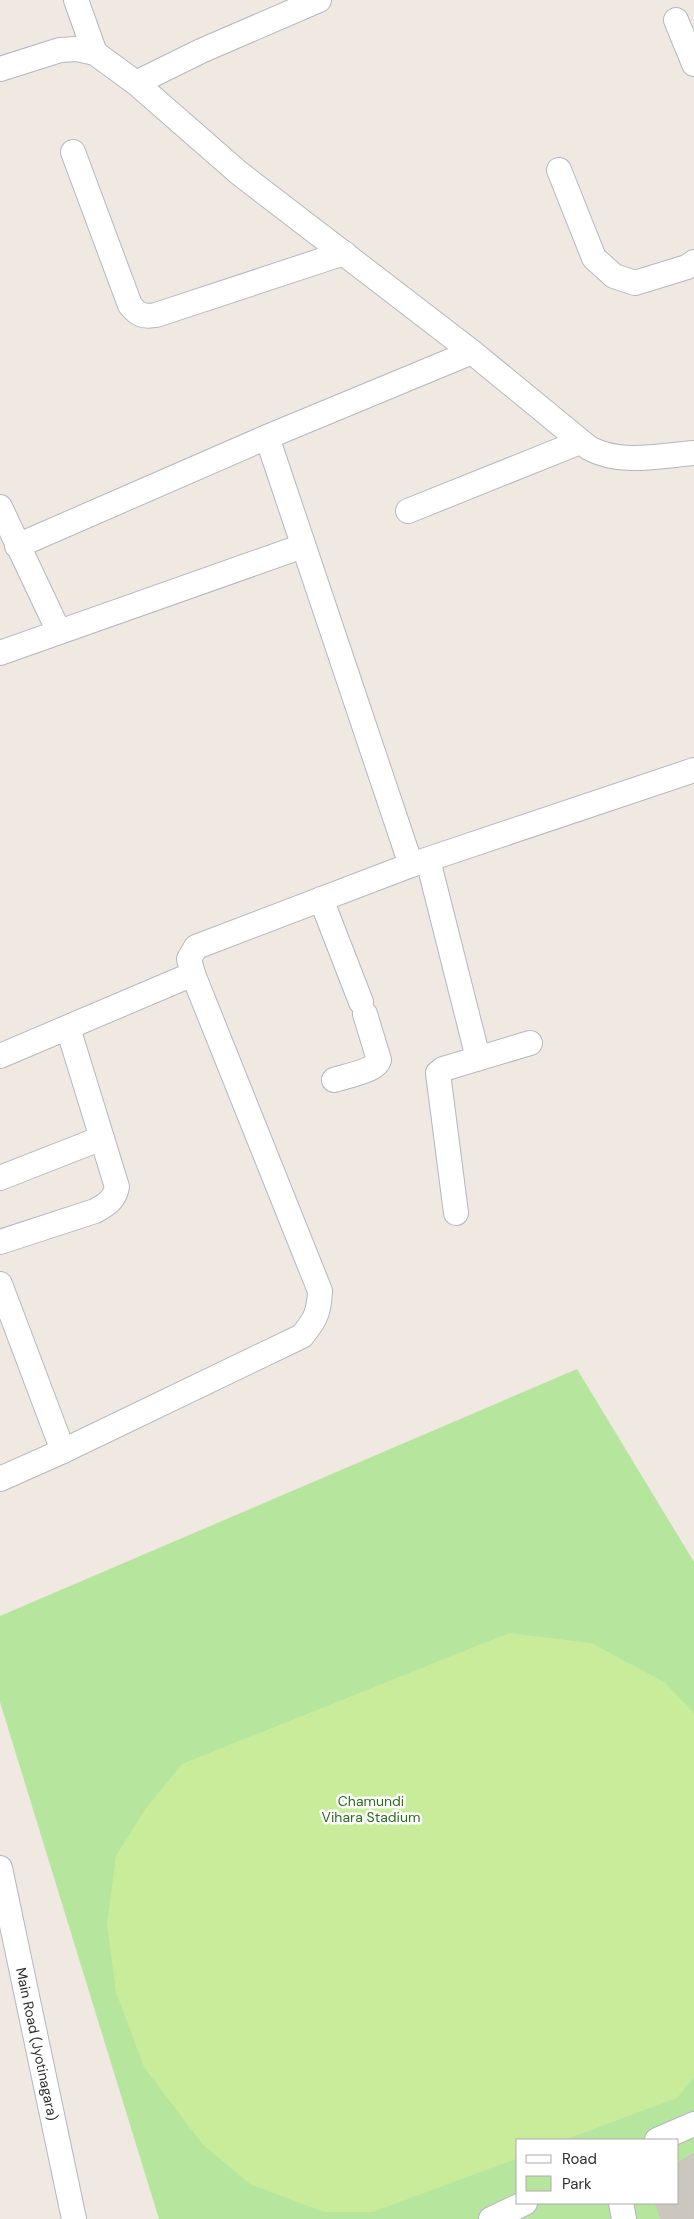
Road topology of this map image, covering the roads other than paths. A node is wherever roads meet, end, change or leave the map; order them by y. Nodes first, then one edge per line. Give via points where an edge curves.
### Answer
1 (76, 0) edge
2 (319, 0) edge
3 (676, 20) dead end
4 (95, 54) junction
5 (694, 64) edge
6 (0, 69) edge
7 (136, 82) junction
8 (74, 152) dead end
9 (560, 170) dead end
10 (344, 253) junction
11 (694, 262) edge
12 (472, 352) junction
13 (266, 437) junction
14 (580, 442) junction
15 (694, 454) edge
16 (0, 507) edge
17 (408, 510) dead end
18 (18, 546) junction
19 (303, 546) junction
20 (59, 632) junction
21 (0, 653) edge
22 (694, 770) edge
23 (420, 862) junction
24 (320, 899) junction
25 (193, 974) junction
26 (68, 1028) junction
27 (530, 1042) dead end
28 (0, 1056) edge
29 (478, 1058) junction
30 (334, 1080) dead end
31 (102, 1138) junction
32 (0, 1178) edge
33 (456, 1213) dead end
34 (0, 1242) edge
35 (0, 1284) edge
36 (63, 1451) junction
37 (0, 1479) edge
38 (0, 1868) edge
39 (694, 2124) edge
40 (659, 2139) edge
41 (523, 2204) edge
42 (621, 2204) edge
43 (74, 2219) edge
44 (491, 2219) edge
45 (624, 2219) edge

1 - 4 street
2 - 7 street
3 - 5 street
4 - 6 street via 77,49 60,50
4 - 7 street
7 - 10 street via 239,173
8 - 10 street via 130,304 137,314 146,317 156,315
9 - 11 street via 594,258 614,276 635,283
10 - 12 street
12 - 13 street
12 - 14 street
13 - 18 street
13 - 19 street
14 - 15 street via 602,456 620,458
14 - 17 street
16 - 18 street
18 - 20 street
19 - 20 street
19 - 23 street
20 - 21 street
22 - 23 street
23 - 24 street
23 - 29 street
24 - 25 street via 196,947 189,959
24 - 30 street via 363,1008 379,1060 372,1068
25 - 26 street
25 - 36 street via 320,1291 319,1309 302,1336
26 - 28 street
26 - 31 street
27 - 29 street
29 - 33 street via 443,1069 437,1076
31 - 32 street
31 - 34 street via 117,1187 108,1204
35 - 36 street
36 - 37 street
38 - 43 street, Main Road (Jyotinagara)
39 - 40 street
41 - 44 street
42 - 45 street

